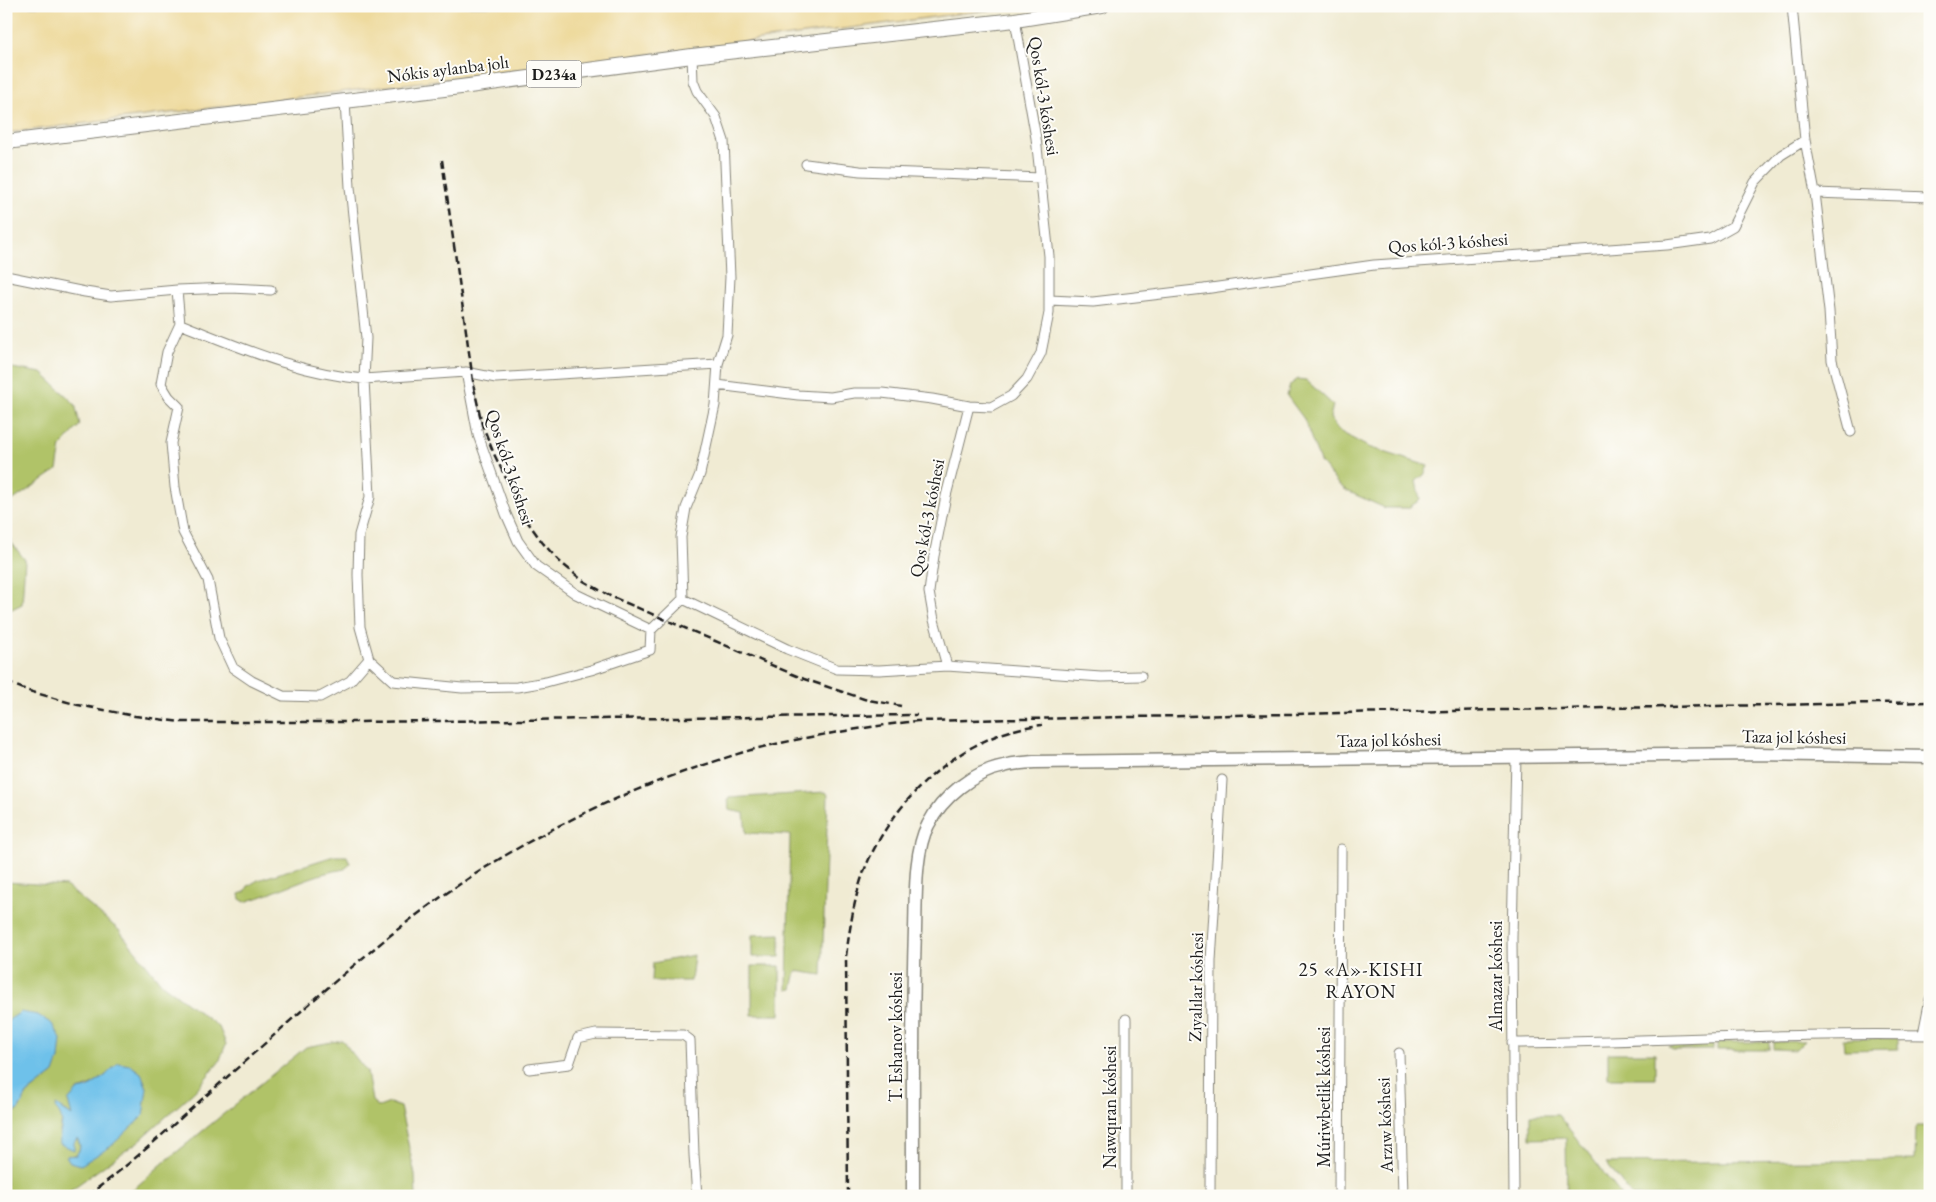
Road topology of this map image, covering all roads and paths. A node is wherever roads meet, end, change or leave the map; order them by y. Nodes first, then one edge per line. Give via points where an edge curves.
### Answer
1 (1102, 6) edge
2 (1792, 6) edge
3 (1015, 20) junction
4 (692, 56) junction
5 (345, 101) junction
6 (1805, 140) junction
7 (6, 142) edge
8 (806, 164) dead end
9 (1040, 178) junction
10 (1815, 192) junction
11 (1930, 197) edge
12 (6, 276) edge
13 (177, 290) junction
14 (270, 290) dead end
15 (1049, 300) junction
16 (180, 324) junction
17 (718, 364) junction
18 (466, 372) junction
19 (364, 379) junction
20 (717, 384) junction
21 (969, 406) junction
22 (1851, 432) dead end
23 (683, 599) junction
24 (652, 630) junction
25 (369, 659) junction
26 (947, 666) junction
27 (1141, 676) dead end
28 (1516, 756) junction
29 (1930, 757) edge
30 (1222, 780) dead end
31 (1341, 849) dead end
32 (916, 879) joint
33 (1930, 999) edge
34 (1126, 1019) dead end
35 (1926, 1035) edge
36 (1512, 1043) junction
37 (1399, 1053) dead end
38 (529, 1069) dead end
39 (697, 1196) edge
40 (913, 1196) edge
41 (1126, 1196) edge
42 (1210, 1196) edge
43 (1339, 1196) edge
44 (1403, 1196) edge
45 (1514, 1196) edge

1 - 3 main road, Nókis aylanba jolı / D234a
2 - 6 street
3 - 4 main road, Nókis aylanba jolı / D234a
3 - 9 street, Qos kól-3 kóshesi
4 - 5 main road, Nókis aylanba jolı / D234a
4 - 17 street via 696,91 716,117 724,141 730,277 727,335
5 - 7 main road, Nókis aylanba jolı / D234a
5 - 19 street via 350,187 366,338
6 - 10 street
6 - 15 street, Qos kól-3 kóshesi via 1781,155 1755,182 1732,226 1710,239 1374,265 1093,302
8 - 9 street, Qos kól-3 kóshesi via 860,172
9 - 15 street, Qos kól-3 kóshesi via 1049,256
10 - 11 street
10 - 22 street via 1832,360
12 - 13 street via 111,296
13 - 14 street
13 - 16 street
15 - 21 street, Qos kól-3 kóshesi via 1041,353 1027,379 1011,396 991,407
16 - 19 street via 268,359
16 - 25 street via 167,352 161,384 179,407 171,443 175,487 183,532 208,580 219,638 233,668 283,696 320,697 350,681
17 - 18 street via 496,378
17 - 20 street
18 - 19 street
18 - 24 street, Qos kól-3 kóshesi via 478,435 506,514 518,541 536,566 576,594
19 - 25 street via 370,497 359,535 358,575 360,627
20 - 21 street, Qos kól-3 kóshesi via 831,397 882,393
20 - 23 street via 700,474 686,508 681,538
21 - 26 street, Qos kól-3 kóshesi via 946,496 929,592
23 - 24 street
23 - 26 street via 838,669
24 - 25 street via 650,650 591,670 517,687 462,688 393,681
26 - 27 street via 1101,677
28 - 29 main road, Taza jol kóshesi via 1756,754
28 - 32 main road, Taza jol kóshesi via 1034,762 1003,766 980,774 946,798 928,825
28 - 36 street, Almazar kóshesi
30 - 42 street, Zıyalılar kóshesi via 1211,961
31 - 43 street, Múriwbetlik kóshesi
32 - 40 main road, T. Eshanov kóshesi
33 - 35 street
34 - 41 street, Nawqıran kóshesi
35 - 36 street via 1809,1034
36 - 45 street, Almazar kóshesi
37 - 44 street, Arzıw kóshesi
38 - 39 street via 570,1064 578,1038 596,1034 683,1035 690,1040

